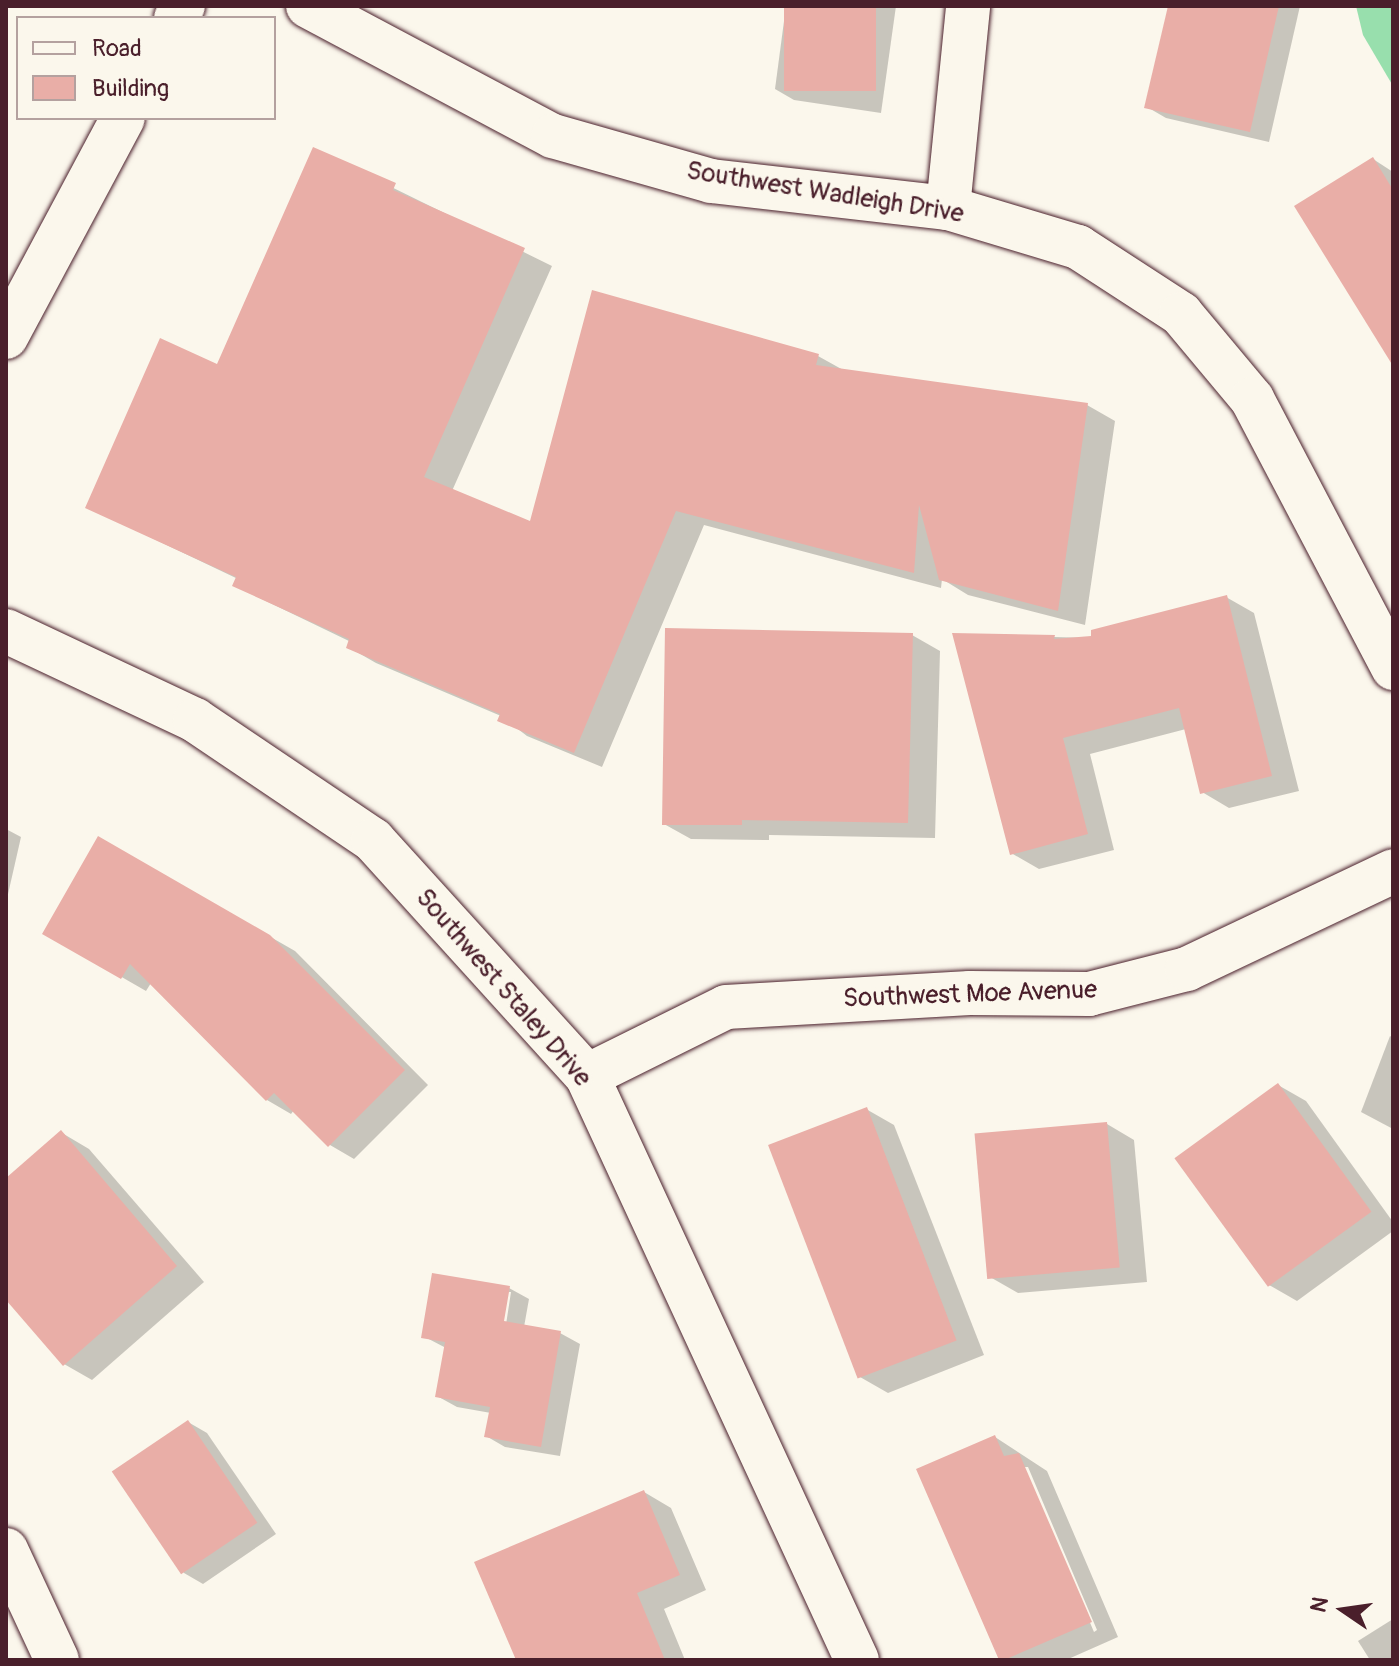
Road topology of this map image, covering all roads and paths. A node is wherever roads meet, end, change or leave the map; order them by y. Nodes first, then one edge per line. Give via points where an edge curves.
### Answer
1 (308, 6) edge
2 (968, 6) edge
3 (122, 120) edge
4 (948, 208) junction
5 (6, 337) edge
6 (6, 631) edge
7 (1393, 668) edge
8 (1393, 871) edge
9 (587, 1076) junction
10 (6, 1550) edge
11 (57, 1660) edge
12 (857, 1660) edge

1 - 4 street, Southwest Wadleigh Drive via 553,136 711,181
2 - 4 street
3 - 5 street
4 - 7 street, Southwest Wadleigh Drive via 1078,247 1181,314 1252,399
6 - 9 street, Southwest Staley Drive via 195,720 373,840
8 - 9 street, Southwest Moe Avenue via 1187,969 1089,994 970,993 726,1007
9 - 12 street, Southwest Staley Drive
10 - 11 street

